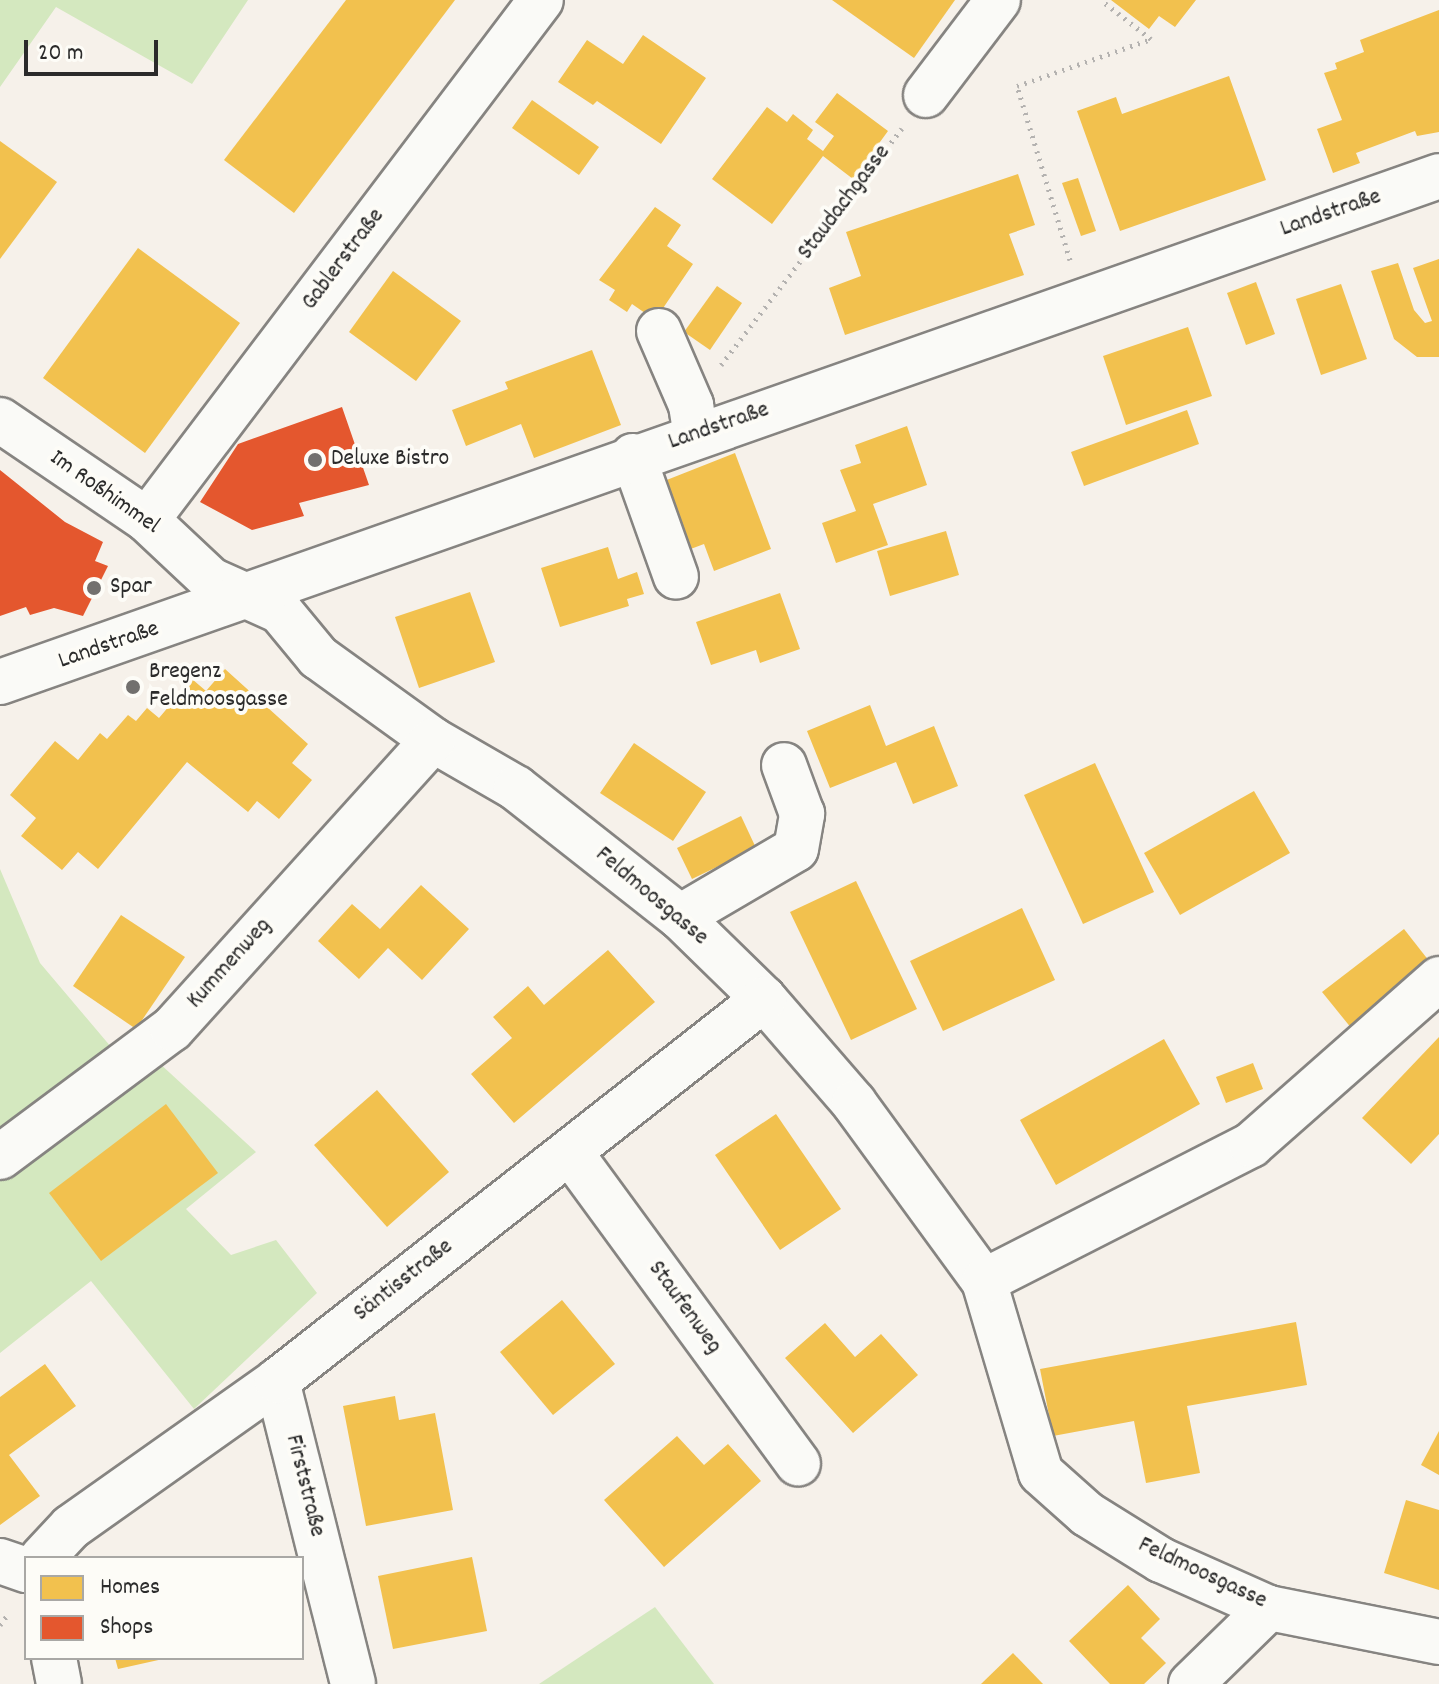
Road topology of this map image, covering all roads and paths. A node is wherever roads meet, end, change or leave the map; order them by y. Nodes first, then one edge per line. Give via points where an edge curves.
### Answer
1 (541, 0) edge
2 (998, 0) edge
3 (1101, 0) edge
4 (926, 95) joint
5 (1439, 176) edge
6 (1083, 301) junction
7 (659, 331) dead end
8 (0, 420) edge
9 (693, 420) junction
10 (633, 456) junction
11 (147, 520) junction
12 (676, 577) dead end
13 (244, 595) junction
14 (0, 682) edge
15 (433, 740) junction
16 (784, 765) dead end
17 (680, 917) junction
18 (1439, 979) edge
19 (764, 999) junction
20 (570, 1152) junction
21 (0, 1157) edge
22 (984, 1281) junction
23 (277, 1381) junction
24 (798, 1464) dead end
25 (44, 1556) edge
26 (0, 1561) edge
27 (24, 1569) edge
28 (1269, 1608) junction
29 (1439, 1642) edge
30 (54, 1660) edge
31 (59, 1684) edge
32 (353, 1684) edge
33 (1191, 1684) edge

1 - 11 street, Gablerstraße
2 - 4 street
3 - 6 path via 1151,39 1017,86
4 - 9 path, Staudachgasse
5 - 6 street, Landstraße
6 - 9 street, Landstraße
7 - 9 street
8 - 11 street, Im Roßhimmel
9 - 10 street, Landstraße
10 - 12 street
10 - 13 street, Landstraße
11 - 13 street, Im Roßhimmel via 211,580
13 - 14 street, Landstraße via 144,635
13 - 15 street, Feldmoosgasse via 280,611 318,657
15 - 17 street, Feldmoosgasse via 516,788
15 - 21 street, Kummenweg via 172,1029
16 - 17 street via 802,814 796,849
17 - 19 street, Feldmoosgasse
18 - 22 street via 1251,1145
19 - 20 street, Säntisstraße
19 - 22 street, Feldmoosgasse via 854,1103
20 - 23 street, Säntisstraße
20 - 24 street, Staufenweg
22 - 28 street, Feldmoosgasse via 1041,1473 1087,1514 1161,1560
23 - 25 street, Säntisstraße via 71,1527
23 - 32 street, Firststraße
26 - 27 street
28 - 29 street, Feldmoosgasse
28 - 33 street
30 - 31 street

